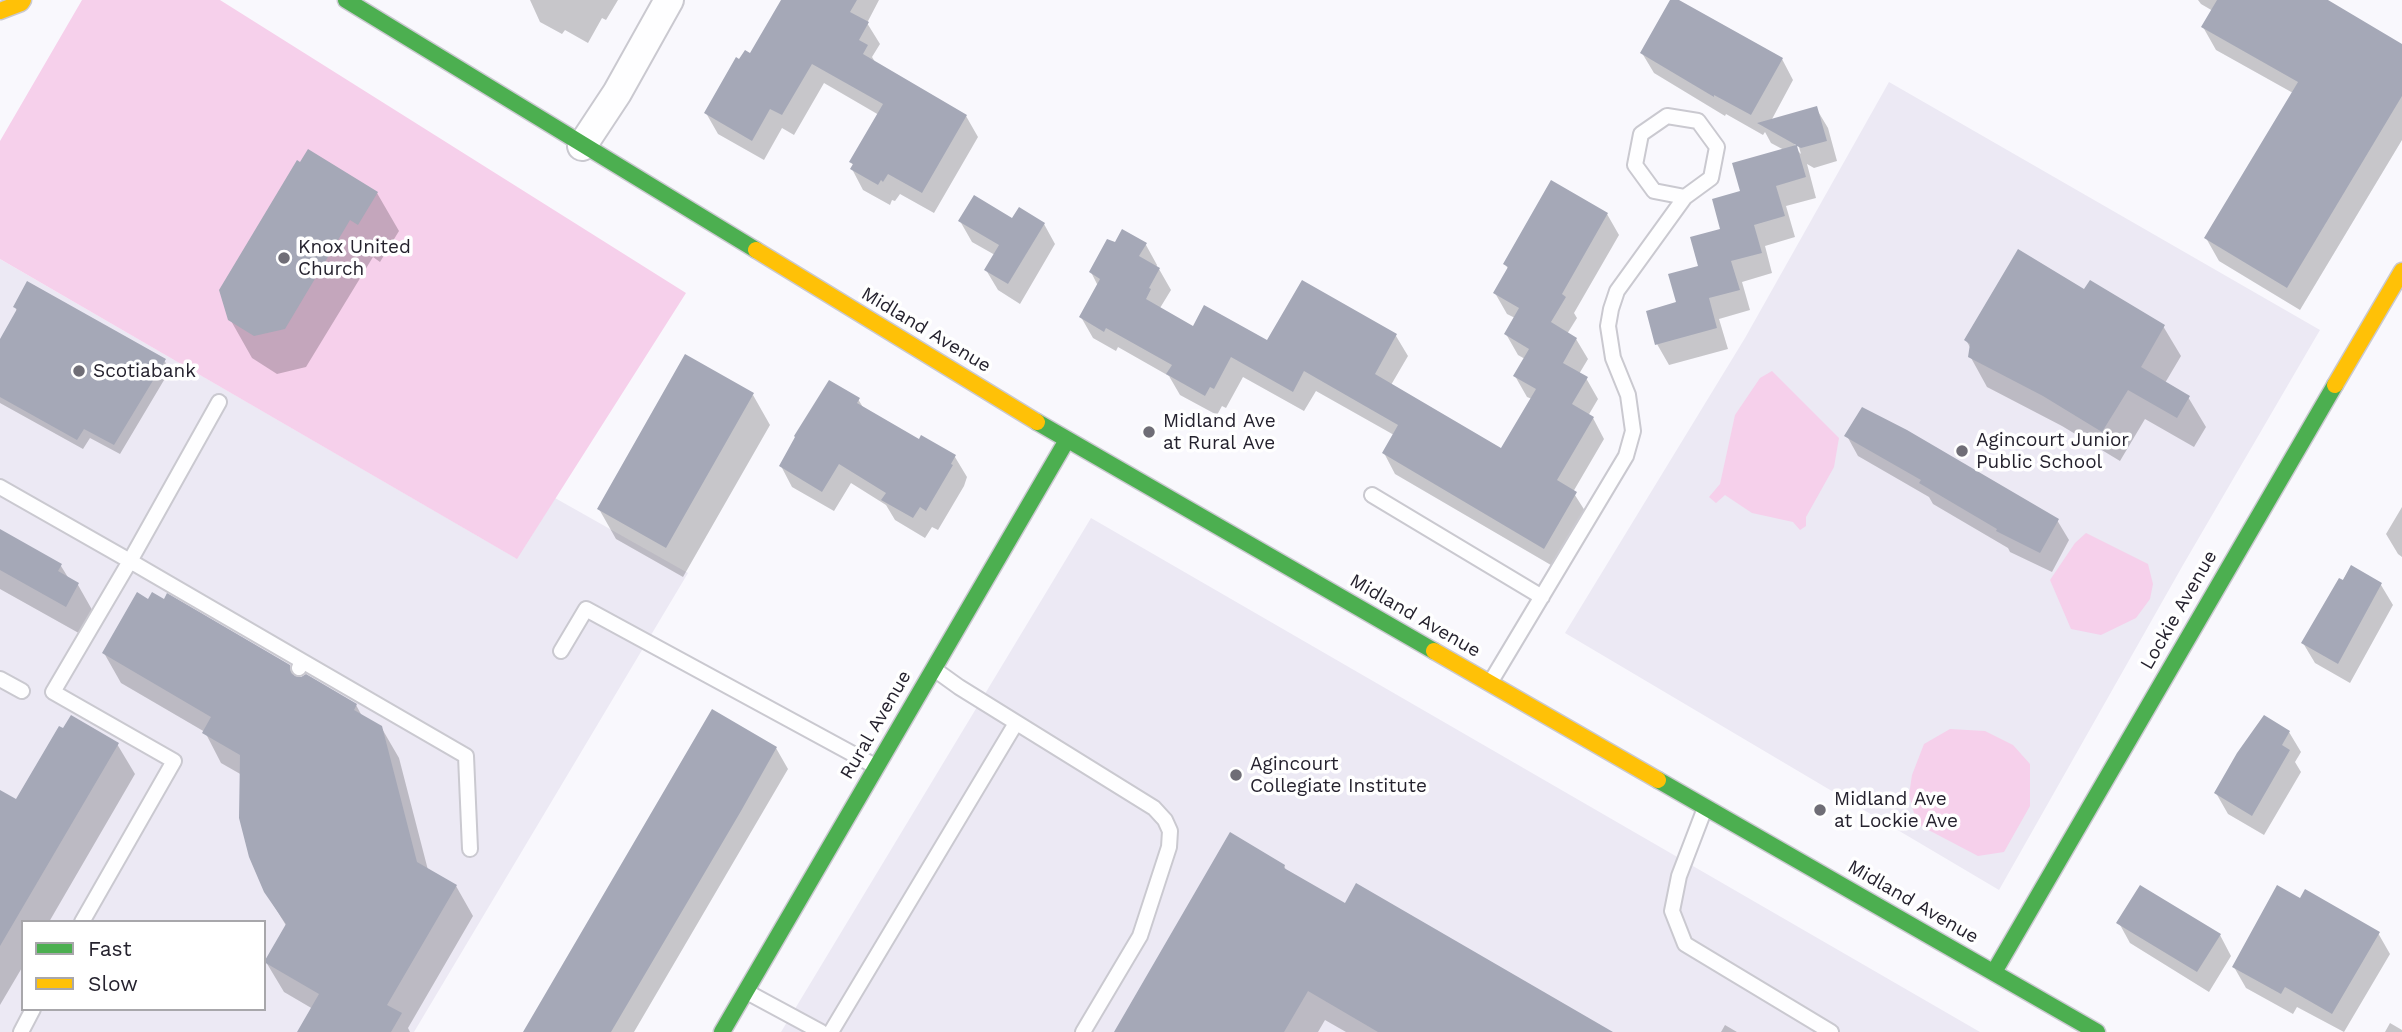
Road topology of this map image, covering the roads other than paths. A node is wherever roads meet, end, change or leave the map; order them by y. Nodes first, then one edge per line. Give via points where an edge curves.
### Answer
1 (23, 0) edge
2 (345, 0) edge
3 (669, 0) edge
4 (0, 12) edge
5 (582, 146) junction
6 (1685, 197) junction
7 (2402, 271) edge
8 (219, 402) dead end
9 (1067, 440) junction
10 (0, 487) edge
11 (1372, 495) dead end
12 (130, 561) junction
13 (1542, 597) junction
14 (561, 651) dead end
15 (933, 668) junction
16 (0, 679) edge
17 (1490, 683) junction
18 (22, 691) dead end
19 (1016, 723) junction
20 (877, 766) junction
21 (1706, 807) junction
22 (470, 849) dead end
23 (83, 920) edge
24 (1994, 972) junction
25 (746, 991) junction
26 (32, 1011) edge
27 (21, 1032) edge
28 (722, 1032) edge
29 (821, 1032) edge
30 (831, 1032) edge
31 (1083, 1032) edge
32 (1831, 1032) edge
33 (2097, 1032) edge

1 - 4 main road
2 - 5 main road, Midland Avenue
3 - 5 street
5 - 9 main road, Midland Avenue
6 - 6 lane, Midland Avenue via 1654,191 1635,165 1641,134 1667,116 1698,121 1717,147 1711,178
6 - 13 lane, Midland Avenue via 1618,291 1611,309 1608,326 1613,359 1628,395 1633,431 1619,470
7 - 24 main road, Lockie Avenue
8 - 12 lane
9 - 15 main road, Rural Avenue
9 - 17 main road, Midland Avenue
10 - 12 lane
11 - 13 lane
12 - 22 lane via 466,756
12 - 23 lane via 52,692 174,761
13 - 17 lane, Midland Avenue
14 - 20 lane via 586,608
15 - 19 lane
15 - 20 main road, Rural Avenue
16 - 18 lane
17 - 21 main road, Midland Avenue
19 - 30 lane
19 - 31 lane via 1154,808 1170,831 1140,936
20 - 25 main road, Rural Avenue
21 - 24 main road, Midland Avenue
21 - 32 lane via 1679,876 1672,911 1685,944
24 - 33 main road, Midland Avenue
25 - 28 main road, Rural Avenue
25 - 29 lane
26 - 27 lane

